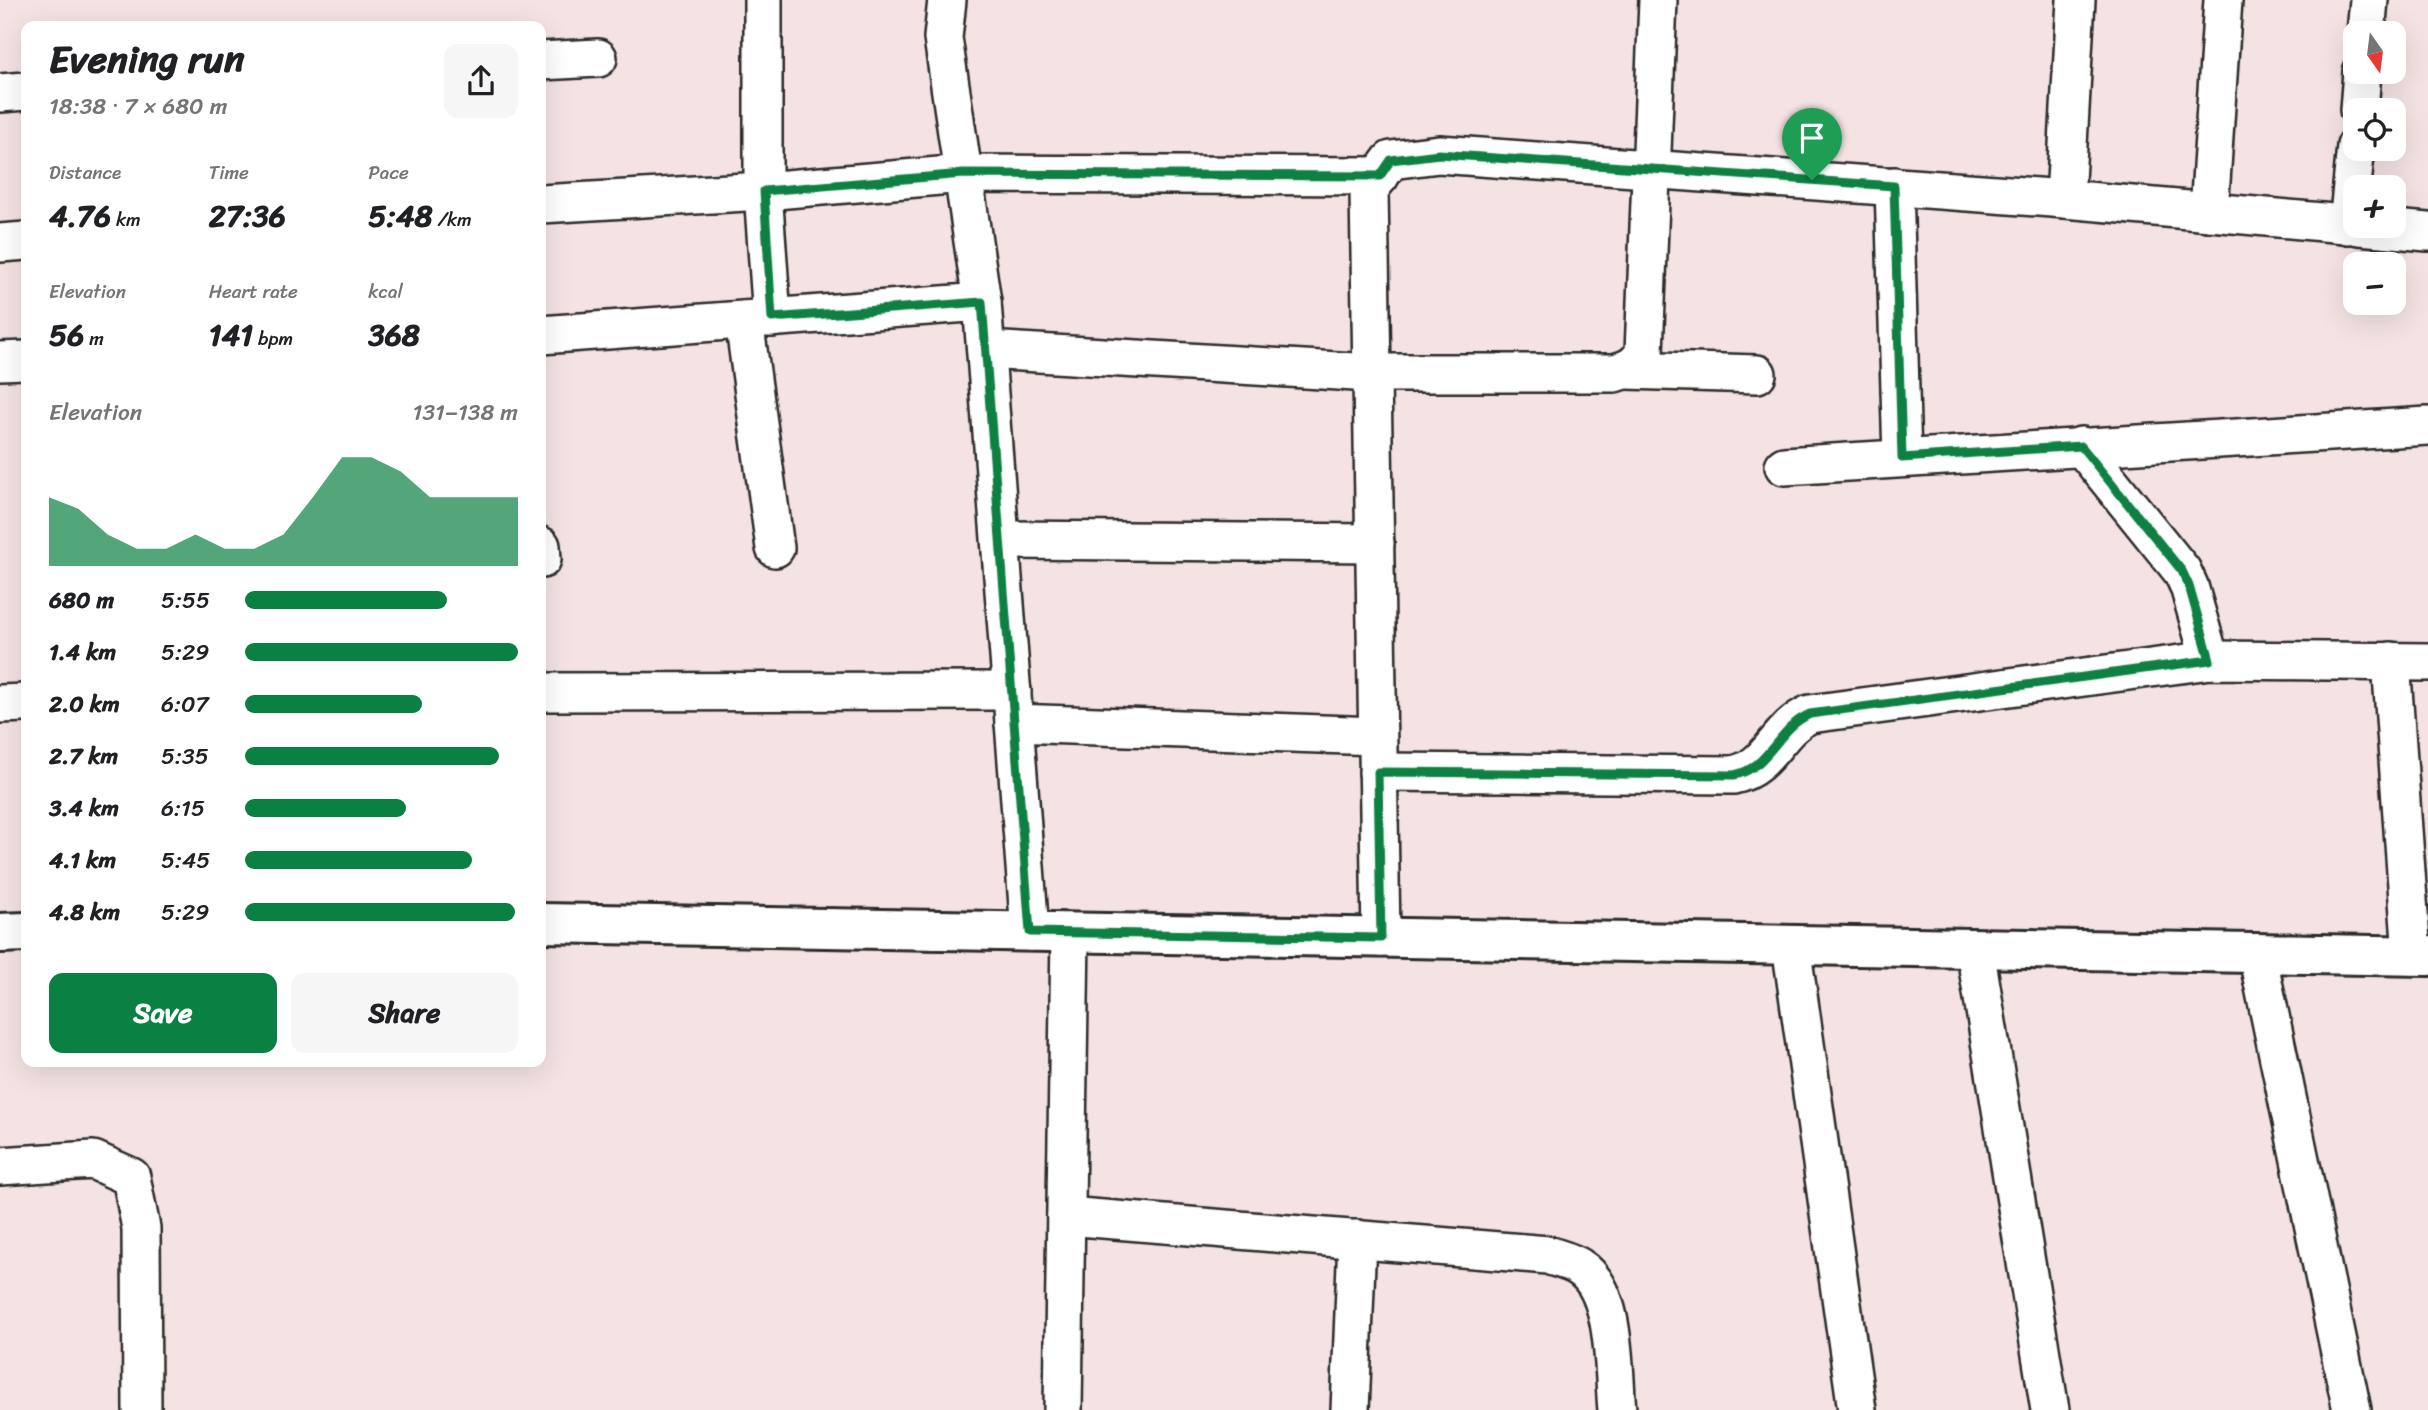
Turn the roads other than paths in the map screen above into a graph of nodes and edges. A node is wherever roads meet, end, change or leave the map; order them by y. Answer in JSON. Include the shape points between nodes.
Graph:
{"nodes":[{"id":1,"x":764,"y":0,"type":"edge"},
{"id":2,"x":947,"y":0,"type":"edge"},
{"id":3,"x":1658,"y":0,"type":"edge"},
{"id":4,"x":2076,"y":0,"type":"edge"},
{"id":5,"x":2223,"y":0,"type":"edge"},
{"id":6,"x":2369,"y":0,"type":"edge"},
{"id":7,"x":2367,"y":21,"type":"edge"},
{"id":8,"x":598,"y":58,"type":"dead end"},
{"id":9,"x":546,"y":61,"type":"edge"},
{"id":10,"x":21,"y":91,"type":"edge"},
{"id":11,"x":0,"y":93,"type":"edge"},
{"id":12,"x":1649,"y":169,"type":"junction"},
{"id":13,"x":963,"y":174,"type":"junction"},
{"id":14,"x":1380,"y":176,"type":"junction"},
{"id":15,"x":1894,"y":186,"type":"junction"},
{"id":16,"x":764,"y":191,"type":"junction"},
{"id":17,"x":2065,"y":199,"type":"junction"},
{"id":18,"x":546,"y":204,"type":"edge"},
{"id":19,"x":2209,"y":212,"type":"junction"},
{"id":20,"x":2343,"y":224,"type":"edge"},
{"id":21,"x":2406,"y":230,"type":"edge"},
{"id":22,"x":2428,"y":232,"type":"edge"},
{"id":23,"x":21,"y":241,"type":"edge"},
{"id":24,"x":0,"y":243,"type":"edge"},
{"id":25,"x":982,"y":302,"type":"junction"},
{"id":26,"x":758,"y":319,"type":"junction"},
{"id":27,"x":546,"y":335,"type":"edge"},
{"id":28,"x":986,"y":349,"type":"junction"},
{"id":29,"x":21,"y":360,"type":"edge"},
{"id":30,"x":0,"y":361,"type":"edge"},
{"id":31,"x":1627,"y":370,"type":"junction"},
{"id":32,"x":1372,"y":373,"type":"junction"},
{"id":33,"x":1757,"y":374,"type":"dead end"},
{"id":34,"x":2428,"y":426,"type":"edge"},
{"id":35,"x":2081,"y":446,"type":"junction"},
{"id":36,"x":1902,"y":458,"type":"junction"},
{"id":37,"x":1784,"y":466,"type":"dead end"},
{"id":38,"x":1001,"y":540,"type":"junction"},
{"id":39,"x":1375,"y":543,"type":"junction"},
{"id":40,"x":775,"y":548,"type":"dead end"},
{"id":41,"x":2210,"y":660,"type":"junction"},
{"id":42,"x":2391,"y":661,"type":"junction"},
{"id":43,"x":2428,"y":662,"type":"edge"},
{"id":44,"x":546,"y":692,"type":"edge"},
{"id":45,"x":21,"y":703,"type":"edge"},
{"id":46,"x":0,"y":704,"type":"edge"},
{"id":47,"x":1013,"y":707,"type":"junction"},
{"id":48,"x":1377,"y":736,"type":"junction"},
{"id":49,"x":1378,"y":772,"type":"junction"},
{"id":50,"x":546,"y":923,"type":"edge"},
{"id":51,"x":21,"y":932,"type":"edge"},
{"id":52,"x":1030,"y":932,"type":"junction"},
{"id":53,"x":0,"y":933,"type":"edge"},
{"id":54,"x":1070,"y":933,"type":"junction"},
{"id":55,"x":1381,"y":938,"type":"junction"},
{"id":56,"x":1791,"y":945,"type":"junction"},
{"id":57,"x":1975,"y":949,"type":"junction"},
{"id":58,"x":2257,"y":953,"type":"junction"},
{"id":59,"x":2420,"y":956,"type":"edge"},
{"id":60,"x":0,"y":1166,"type":"edge"},
{"id":61,"x":1066,"y":1216,"type":"junction"},
{"id":62,"x":1357,"y":1239,"type":"junction"},
{"id":63,"x":142,"y":1410,"type":"edge"},
{"id":64,"x":1063,"y":1410,"type":"edge"},
{"id":65,"x":1350,"y":1410,"type":"edge"},
{"id":66,"x":1617,"y":1410,"type":"edge"},
{"id":67,"x":1857,"y":1410,"type":"edge"},
{"id":68,"x":2050,"y":1410,"type":"edge"},
{"id":69,"x":2352,"y":1410,"type":"edge"}],
"edges":[{"from":1,"to":16,"type":"street"},
{"from":2,"to":13,"type":"street","via":[[943,38]]},
{"from":3,"to":12,"type":"street"},
{"from":4,"to":17,"type":"street"},
{"from":5,"to":19,"type":"street"},
{"from":6,"to":7,"type":"street"},
{"from":8,"to":9,"type":"street"},
{"from":10,"to":11,"type":"street"},
{"from":12,"to":14,"type":"street","via":[[1439,154],[1391,160]]},
{"from":12,"to":15,"type":"street"},
{"from":12,"to":31,"type":"street","via":[[1644,353]]},
{"from":13,"to":14,"type":"street"},
{"from":13,"to":16,"type":"street"},
{"from":13,"to":25,"type":"street"},
{"from":14,"to":32,"type":"street","via":[[1369,190]]},
{"from":15,"to":17,"type":"street"},
{"from":15,"to":36,"type":"street"},
{"from":16,"to":18,"type":"street"},
{"from":16,"to":26,"type":"street"},
{"from":17,"to":19,"type":"street"},
{"from":19,"to":20,"type":"street"},
{"from":21,"to":22,"type":"street"},
{"from":23,"to":24,"type":"street"},
{"from":25,"to":26,"type":"street"},
{"from":25,"to":28,"type":"street"},
{"from":26,"to":27,"type":"street"},
{"from":26,"to":40,"type":"street"},
{"from":28,"to":32,"type":"street"},
{"from":28,"to":38,"type":"street"},
{"from":29,"to":30,"type":"street"},
{"from":31,"to":32,"type":"street"},
{"from":31,"to":33,"type":"street"},
{"from":32,"to":39,"type":"street"},
{"from":34,"to":35,"type":"street"},
{"from":35,"to":36,"type":"street"},
{"from":35,"to":41,"type":"street","via":[[2182,571]]},
{"from":36,"to":37,"type":"street"},
{"from":38,"to":39,"type":"street"},
{"from":38,"to":47,"type":"street"},
{"from":39,"to":48,"type":"street"},
{"from":41,"to":42,"type":"street"},
{"from":41,"to":49,"type":"street","via":[[1810,714],[1784,731],[1761,763],[1734,775]]},
{"from":42,"to":43,"type":"street"},
{"from":42,"to":59,"type":"street"},
{"from":44,"to":47,"type":"street"},
{"from":45,"to":46,"type":"street"},
{"from":47,"to":48,"type":"street"},
{"from":47,"to":52,"type":"street"},
{"from":48,"to":49,"type":"street"},
{"from":49,"to":55,"type":"street"},
{"from":50,"to":52,"type":"street"},
{"from":51,"to":53,"type":"street"},
{"from":52,"to":54,"type":"street"},
{"from":54,"to":55,"type":"street"},
{"from":54,"to":61,"type":"street"},
{"from":55,"to":56,"type":"street"},
{"from":56,"to":57,"type":"street"},
{"from":56,"to":67,"type":"street"},
{"from":57,"to":58,"type":"street"},
{"from":57,"to":68,"type":"street"},
{"from":58,"to":59,"type":"street"},
{"from":58,"to":69,"type":"street"},
{"from":60,"to":63,"type":"street","via":[[93,1160],[131,1177],[141,1228]]},
{"from":61,"to":62,"type":"street"},
{"from":61,"to":64,"type":"street"},
{"from":62,"to":65,"type":"street"},
{"from":62,"to":66,"type":"street","via":[[1548,1255],[1580,1267],[1601,1290]]}]}
